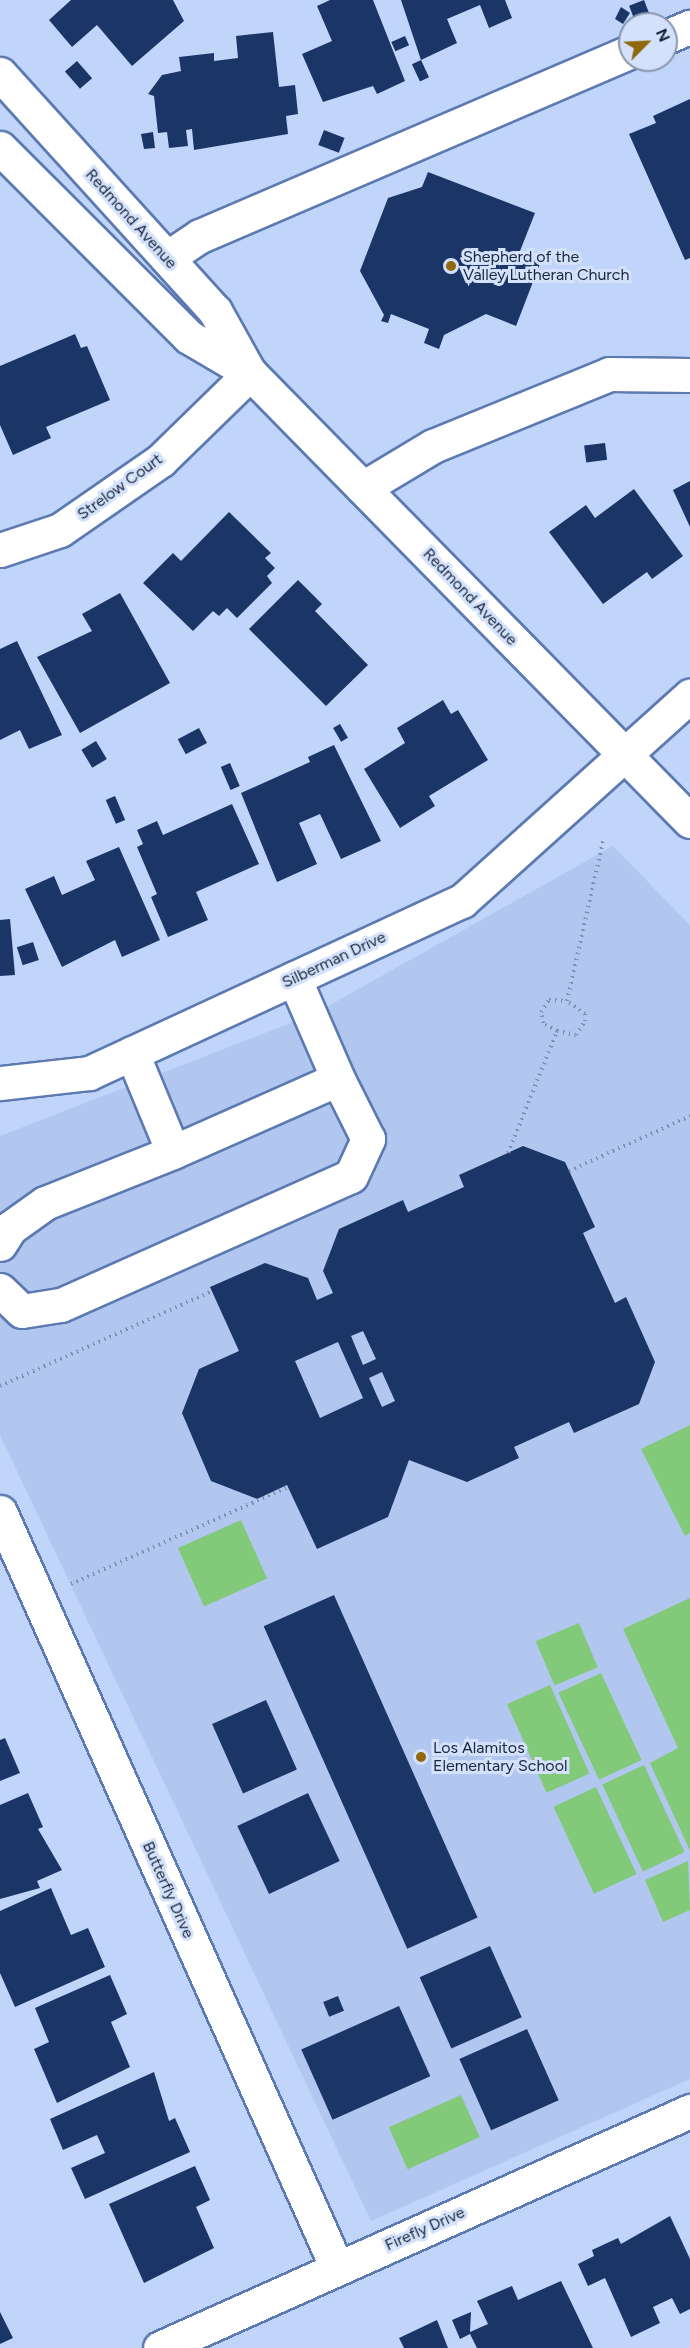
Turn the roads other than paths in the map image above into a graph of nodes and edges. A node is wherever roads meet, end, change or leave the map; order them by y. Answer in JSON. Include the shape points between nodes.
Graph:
{"nodes":[{"id":1,"x":618,"y":57,"type":"edge"},
{"id":2,"x":0,"y":74,"type":"edge"},
{"id":3,"x":0,"y":148,"type":"edge"},
{"id":4,"x":167,"y":258,"type":"junction"},
{"id":5,"x":250,"y":373,"type":"junction"},
{"id":6,"x":690,"y":375,"type":"edge"},
{"id":7,"x":363,"y":488,"type":"junction"},
{"id":8,"x":0,"y":550,"type":"edge"},
{"id":9,"x":690,"y":696,"type":"edge"},
{"id":10,"x":626,"y":756,"type":"junction"},
{"id":11,"x":690,"y":821,"type":"edge"},
{"id":12,"x":294,"y":978,"type":"junction"},
{"id":13,"x":132,"y":1053,"type":"junction"},
{"id":14,"x":338,"y":1079,"type":"junction"},
{"id":15,"x":0,"y":1083,"type":"edge"},
{"id":16,"x":173,"y":1152,"type":"junction"},
{"id":17,"x":0,"y":1244,"type":"edge"},
{"id":18,"x":0,"y":1290,"type":"edge"},
{"id":19,"x":0,"y":1512,"type":"edge"},
{"id":20,"x":690,"y":2111,"type":"edge"},
{"id":21,"x":337,"y":2268,"type":"junction"},
{"id":22,"x":160,"y":2348,"type":"edge"}],
"edges":[{"from":1,"to":4,"type":"street","via":[[200,236]]},
{"from":2,"to":4,"type":"street","name":"Redmond Avenue"},
{"from":3,"to":5,"type":"street","name":"Redmond Avenue","via":[[189,337]]},
{"from":4,"to":5,"type":"street","name":"Redmond Avenue","via":[[215,311]]},
{"from":5,"to":7,"type":"street","name":"Redmond Avenue"},
{"from":5,"to":8,"type":"street","name":"Strelow Court","via":[[161,460],[60,530]]},
{"from":6,"to":7,"type":"street","via":[[609,374],[433,446]]},
{"from":7,"to":10,"type":"street","name":"Redmond Avenue"},
{"from":9,"to":10,"type":"street","name":"Silberman Drive"},
{"from":10,"to":11,"type":"street","name":"Redmond Avenue"},
{"from":10,"to":12,"type":"street","name":"Silberman Drive","via":[[462,901]]},
{"from":12,"to":13,"type":"street","name":"Silberman Drive"},
{"from":12,"to":14,"type":"street"},
{"from":13,"to":15,"type":"street","name":"Silberman Drive","via":[[89,1072]]},
{"from":13,"to":16,"type":"street"},
{"from":14,"to":16,"type":"street"},
{"from":14,"to":18,"type":"street","via":[[368,1139],[351,1176],[61,1305],[22,1311]]},
{"from":16,"to":17,"type":"street","via":[[45,1203],[10,1228]]},
{"from":19,"to":21,"type":"street","name":"Butterfly Drive"},
{"from":20,"to":21,"type":"street","name":"Firefly Drive"},
{"from":21,"to":22,"type":"street","name":"Firefly Drive"}]}
